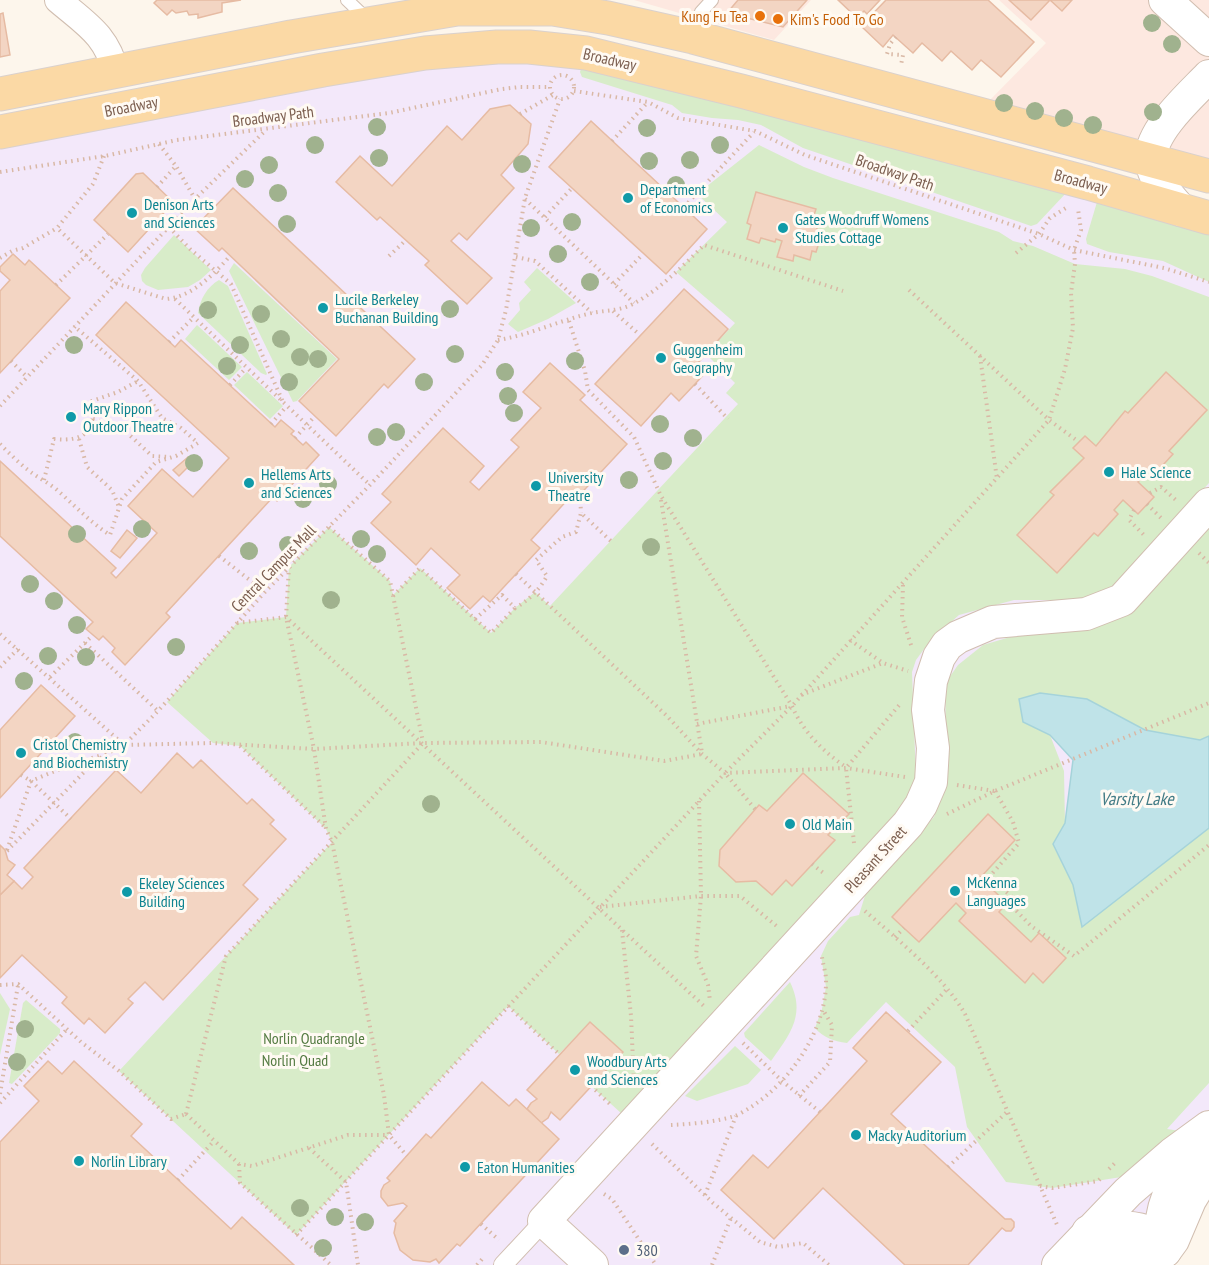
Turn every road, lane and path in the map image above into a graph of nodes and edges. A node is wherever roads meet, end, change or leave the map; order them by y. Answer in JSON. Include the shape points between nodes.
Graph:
{"nodes":[{"id":1,"x":58,"y":0,"type":"edge"},
{"id":2,"x":347,"y":0,"type":"edge"},
{"id":3,"x":712,"y":0,"type":"edge"},
{"id":4,"x":1165,"y":0,"type":"edge"},
{"id":5,"x":483,"y":4,"type":"edge"},
{"id":6,"x":572,"y":6,"type":"edge"},
{"id":7,"x":371,"y":23,"type":"junction"},
{"id":8,"x":693,"y":37,"type":"junction"},
{"id":9,"x":896,"y":37,"type":"dead end"},
{"id":10,"x":1209,"y":40,"type":"edge"},
{"id":11,"x":425,"y":53,"type":"junction"},
{"id":12,"x":903,"y":55,"type":"dead end"},
{"id":13,"x":116,"y":73,"type":"junction"},
{"id":14,"x":1209,"y":76,"type":"edge"},
{"id":15,"x":550,"y":87,"type":"junction"},
{"id":16,"x":574,"y":91,"type":"junction"},
{"id":17,"x":0,"y":94,"type":"edge"},
{"id":18,"x":553,"y":95,"type":"junction"},
{"id":19,"x":560,"y":99,"type":"junction"},
{"id":20,"x":648,"y":102,"type":"junction"},
{"id":21,"x":520,"y":114,"type":"dead end"},
{"id":22,"x":267,"y":130,"type":"junction"},
{"id":23,"x":755,"y":131,"type":"junction"},
{"id":24,"x":0,"y":132,"type":"edge"},
{"id":25,"x":612,"y":141,"type":"dead end"},
{"id":26,"x":159,"y":144,"type":"junction"},
{"id":27,"x":105,"y":156,"type":"junction"},
{"id":28,"x":1151,"y":160,"type":"junction"},
{"id":29,"x":176,"y":166,"type":"junction"},
{"id":30,"x":0,"y":172,"type":"edge"},
{"id":31,"x":1209,"y":176,"type":"edge"},
{"id":32,"x":157,"y":187,"type":"dead end"},
{"id":33,"x":572,"y":188,"type":"dead end"},
{"id":34,"x":525,"y":198,"type":"junction"},
{"id":35,"x":195,"y":199,"type":"junction"},
{"id":36,"x":684,"y":207,"type":"dead end"},
{"id":37,"x":1195,"y":214,"type":"edge"},
{"id":38,"x":545,"y":217,"type":"junction"},
{"id":39,"x":169,"y":227,"type":"junction"},
{"id":40,"x":57,"y":228,"type":"junction"},
{"id":41,"x":108,"y":234,"type":"dead end"},
{"id":42,"x":1039,"y":234,"type":"junction"},
{"id":43,"x":406,"y":240,"type":"dead end"},
{"id":44,"x":1074,"y":250,"type":"junction"},
{"id":45,"x":1016,"y":253,"type":"dead end"},
{"id":46,"x":643,"y":254,"type":"dead end"},
{"id":47,"x":230,"y":256,"type":"dead end"},
{"id":48,"x":389,"y":256,"type":"dead end"},
{"id":49,"x":86,"y":257,"type":"junction"},
{"id":50,"x":516,"y":257,"type":"junction"},
{"id":51,"x":0,"y":258,"type":"edge"},
{"id":52,"x":216,"y":272,"type":"junction"},
{"id":53,"x":1209,"y":282,"type":"edge"},
{"id":54,"x":115,"y":283,"type":"junction"},
{"id":55,"x":614,"y":284,"type":"junction"},
{"id":56,"x":56,"y":285,"type":"dead end"},
{"id":57,"x":909,"y":290,"type":"dead end"},
{"id":58,"x":843,"y":291,"type":"dead end"},
{"id":59,"x":175,"y":299,"type":"junction"},
{"id":60,"x":634,"y":303,"type":"junction"},
{"id":61,"x":613,"y":311,"type":"junction"},
{"id":62,"x":592,"y":313,"type":"junction"},
{"id":63,"x":194,"y":317,"type":"junction"},
{"id":64,"x":568,"y":321,"type":"junction"},
{"id":65,"x":74,"y":326,"type":"junction"},
{"id":66,"x":640,"y":335,"type":"dead end"},
{"id":67,"x":498,"y":340,"type":"junction"},
{"id":68,"x":169,"y":342,"type":"dead end"},
{"id":69,"x":980,"y":355,"type":"junction"},
{"id":70,"x":11,"y":361,"type":"dead end"},
{"id":71,"x":246,"y":368,"type":"junction"},
{"id":72,"x":27,"y":376,"type":"junction"},
{"id":73,"x":138,"y":381,"type":"junction"},
{"id":74,"x":695,"y":384,"type":"dead end"},
{"id":75,"x":230,"y":385,"type":"dead end"},
{"id":76,"x":0,"y":406,"type":"edge"},
{"id":77,"x":285,"y":406,"type":"junction"},
{"id":78,"x":315,"y":416,"type":"dead end"},
{"id":79,"x":93,"y":419,"type":"junction"},
{"id":80,"x":728,"y":419,"type":"dead end"},
{"id":81,"x":1049,"y":420,"type":"junction"},
{"id":82,"x":271,"y":424,"type":"dead end"},
{"id":83,"x":306,"y":426,"type":"junction"},
{"id":84,"x":295,"y":438,"type":"dead end"},
{"id":85,"x":80,"y":439,"type":"junction"},
{"id":86,"x":1079,"y":442,"type":"dead end"},
{"id":87,"x":0,"y":444,"type":"edge"},
{"id":88,"x":172,"y":457,"type":"junction"},
{"id":89,"x":998,"y":480,"type":"junction"},
{"id":90,"x":44,"y":481,"type":"junction"},
{"id":91,"x":370,"y":485,"type":"junction"},
{"id":92,"x":1150,"y":493,"type":"dead end"},
{"id":93,"x":580,"y":495,"type":"dead end"},
{"id":94,"x":661,"y":496,"type":"junction"},
{"id":95,"x":1177,"y":501,"type":"dead end"},
{"id":96,"x":1209,"y":504,"type":"edge"},
{"id":97,"x":119,"y":507,"type":"junction"},
{"id":98,"x":1134,"y":510,"type":"dead end"},
{"id":99,"x":581,"y":513,"type":"junction"},
{"id":100,"x":329,"y":527,"type":"junction"},
{"id":101,"x":1145,"y":536,"type":"dead end"},
{"id":102,"x":613,"y":543,"type":"dead end"},
{"id":103,"x":219,"y":556,"type":"dead end"},
{"id":104,"x":289,"y":567,"type":"junction"},
{"id":105,"x":516,"y":574,"type":"dead end"},
{"id":106,"x":903,"y":584,"type":"junction"},
{"id":107,"x":265,"y":592,"type":"junction"},
{"id":108,"x":535,"y":592,"type":"junction"},
{"id":109,"x":393,"y":596,"type":"junction"},
{"id":110,"x":515,"y":608,"type":"junction"},
{"id":111,"x":286,"y":617,"type":"junction"},
{"id":112,"x":475,"y":619,"type":"junction"},
{"id":113,"x":237,"y":623,"type":"junction"},
{"id":114,"x":0,"y":633,"type":"edge"},
{"id":115,"x":93,"y":635,"type":"dead end"},
{"id":116,"x":850,"y":640,"type":"junction"},
{"id":117,"x":86,"y":643,"type":"junction"},
{"id":118,"x":18,"y":649,"type":"junction"},
{"id":119,"x":913,"y":649,"type":"dead end"},
{"id":120,"x":883,"y":663,"type":"junction"},
{"id":121,"x":0,"y":668,"type":"edge"},
{"id":122,"x":912,"y":672,"type":"dead end"},
{"id":123,"x":50,"y":677,"type":"junction"},
{"id":124,"x":800,"y":695,"type":"junction"},
{"id":125,"x":904,"y":700,"type":"dead end"},
{"id":126,"x":1209,"y":702,"type":"edge"},
{"id":127,"x":792,"y":706,"type":"junction"},
{"id":128,"x":158,"y":711,"type":"junction"},
{"id":129,"x":697,"y":724,"type":"junction"},
{"id":130,"x":423,"y":743,"type":"junction"},
{"id":131,"x":124,"y":745,"type":"junction"},
{"id":132,"x":240,"y":746,"type":"junction"},
{"id":133,"x":314,"y":749,"type":"junction"},
{"id":134,"x":106,"y":754,"type":"junction"},
{"id":135,"x":702,"y":754,"type":"junction"},
{"id":136,"x":846,"y":768,"type":"junction"},
{"id":137,"x":725,"y":773,"type":"junction"},
{"id":138,"x":21,"y":775,"type":"dead end"},
{"id":139,"x":916,"y":779,"type":"dead end"},
{"id":140,"x":31,"y":781,"type":"junction"},
{"id":141,"x":699,"y":801,"type":"junction"},
{"id":142,"x":55,"y":803,"type":"junction"},
{"id":143,"x":755,"y":809,"type":"dead end"},
{"id":144,"x":71,"y":819,"type":"dead end"},
{"id":145,"x":326,"y":829,"type":"junction"},
{"id":146,"x":332,"y":842,"type":"junction"},
{"id":147,"x":1209,"y":845,"type":"edge"},
{"id":148,"x":854,"y":849,"type":"dead end"},
{"id":149,"x":701,"y":896,"type":"junction"},
{"id":150,"x":857,"y":904,"type":"dead end"},
{"id":151,"x":600,"y":907,"type":"junction"},
{"id":152,"x":904,"y":928,"type":"dead end"},
{"id":153,"x":622,"y":929,"type":"junction"},
{"id":154,"x":787,"y":934,"type":"dead end"},
{"id":155,"x":895,"y":937,"type":"junction"},
{"id":156,"x":822,"y":956,"type":"dead end"},
{"id":157,"x":18,"y":984,"type":"junction"},
{"id":158,"x":0,"y":985,"type":"edge"},
{"id":159,"x":947,"y":989,"type":"junction"},
{"id":160,"x":711,"y":1004,"type":"dead end"},
{"id":161,"x":508,"y":1006,"type":"junction"},
{"id":162,"x":822,"y":1009,"type":"junction"},
{"id":163,"x":713,"y":1014,"type":"dead end"},
{"id":164,"x":68,"y":1029,"type":"junction"},
{"id":165,"x":908,"y":1031,"type":"dead end"},
{"id":166,"x":736,"y":1036,"type":"dead end"},
{"id":167,"x":559,"y":1054,"type":"dead end"},
{"id":168,"x":782,"y":1081,"type":"junction"},
{"id":169,"x":591,"y":1086,"type":"dead end"},
{"id":170,"x":634,"y":1086,"type":"dead end"},
{"id":171,"x":0,"y":1094,"type":"edge"},
{"id":172,"x":799,"y":1096,"type":"junction"},
{"id":173,"x":0,"y":1103,"type":"edge"},
{"id":174,"x":820,"y":1112,"type":"dead end"},
{"id":175,"x":1007,"y":1112,"type":"junction"},
{"id":176,"x":186,"y":1114,"type":"junction"},
{"id":177,"x":736,"y":1116,"type":"junction"},
{"id":178,"x":636,"y":1119,"type":"junction"},
{"id":179,"x":1209,"y":1129,"type":"edge"},
{"id":180,"x":389,"y":1135,"type":"junction"},
{"id":181,"x":214,"y":1141,"type":"junction"},
{"id":182,"x":308,"y":1147,"type":"junction"},
{"id":183,"x":407,"y":1156,"type":"dead end"},
{"id":184,"x":1117,"y":1161,"type":"dead end"},
{"id":185,"x":239,"y":1164,"type":"junction"},
{"id":186,"x":948,"y":1167,"type":"dead end"},
{"id":187,"x":1209,"y":1169,"type":"edge"},
{"id":188,"x":178,"y":1180,"type":"dead end"},
{"id":189,"x":346,"y":1182,"type":"junction"},
{"id":190,"x":1039,"y":1186,"type":"junction"},
{"id":191,"x":705,"y":1195,"type":"junction"},
{"id":192,"x":612,"y":1199,"type":"dead end"},
{"id":193,"x":731,"y":1218,"type":"junction"},
{"id":194,"x":544,"y":1221,"type":"junction"},
{"id":195,"x":481,"y":1224,"type":"dead end"},
{"id":196,"x":1073,"y":1230,"type":"junction"},
{"id":197,"x":296,"y":1235,"type":"junction"},
{"id":198,"x":499,"y":1241,"type":"dead end"},
{"id":199,"x":1163,"y":1258,"type":"edge"},
{"id":200,"x":331,"y":1265,"type":"edge"},
{"id":201,"x":358,"y":1265,"type":"edge"},
{"id":202,"x":503,"y":1265,"type":"edge"},
{"id":203,"x":592,"y":1265,"type":"edge"},
{"id":204,"x":656,"y":1265,"type":"edge"},
{"id":205,"x":712,"y":1265,"type":"edge"},
{"id":206,"x":829,"y":1265,"type":"edge"},
{"id":207,"x":1058,"y":1265,"type":"edge"},
{"id":208,"x":1088,"y":1265,"type":"edge"}],
"edges":[{"from":1,"to":13,"type":"street","via":[[100,36]]},
{"from":2,"to":7,"type":"lane"},
{"from":3,"to":8,"type":"lane","via":[[701,12]]},
{"from":4,"to":10,"type":"street"},
{"from":5,"to":6,"type":"main road","via":[[552,9]]},
{"from":5,"to":7,"type":"main road"},
{"from":5,"to":11,"type":"main road","via":[[467,31]]},
{"from":6,"to":8,"type":"main road"},
{"from":7,"to":13,"type":"main road"},
{"from":8,"to":28,"type":"main road"},
{"from":9,"to":12,"type":"path","via":[[887,54]]},
{"from":11,"to":24,"type":"main road","name":"Broadway"},
{"from":11,"to":37,"type":"main road","name":"Broadway","via":[[497,47],[586,53]]},
{"from":13,"to":17,"type":"main road"},
{"from":14,"to":28,"type":"street","via":[[1171,117],[1153,148]]},
{"from":15,"to":16,"type":"path","name":"Broadway Path","via":[[555,77],[562,74],[573,80]]},
{"from":15,"to":18,"type":"path"},
{"from":15,"to":22,"type":"path","name":"Broadway Path","via":[[502,89],[389,113]]},
{"from":16,"to":19,"type":"path"},
{"from":16,"to":20,"type":"path","name":"Broadway Path"},
{"from":18,"to":19,"type":"path"},
{"from":18,"to":21,"type":"path"},
{"from":19,"to":34,"type":"path","name":"Central Campus Mall"},
{"from":20,"to":23,"type":"path","name":"Broadway Path","via":[[678,118]]},
{"from":20,"to":25,"type":"path"},
{"from":22,"to":26,"type":"path","name":"Broadway Path"},
{"from":22,"to":35,"type":"path"},
{"from":23,"to":36,"type":"path"},
{"from":23,"to":42,"type":"path","name":"Broadway Path","via":[[805,155]]},
{"from":26,"to":27,"type":"path","name":"Broadway Path"},
{"from":26,"to":29,"type":"path"},
{"from":27,"to":30,"type":"path","name":"Broadway Path"},
{"from":27,"to":40,"type":"path","via":[[93,184]]},
{"from":28,"to":31,"type":"main road"},
{"from":28,"to":37,"type":"street","via":[[1165,193]]},
{"from":29,"to":32,"type":"path"},
{"from":29,"to":35,"type":"path"},
{"from":33,"to":38,"type":"path"},
{"from":34,"to":38,"type":"path"},
{"from":34,"to":50,"type":"path","name":"Central Campus Mall"},
{"from":35,"to":39,"type":"path"},
{"from":38,"to":55,"type":"path"},
{"from":39,"to":52,"type":"path"},
{"from":39,"to":54,"type":"path"},
{"from":40,"to":49,"type":"path"},
{"from":40,"to":51,"type":"path"},
{"from":41,"to":49,"type":"path"},
{"from":42,"to":44,"type":"path","name":"Broadway Path"},
{"from":42,"to":44,"type":"path","via":[[1050,218],[1076,202],[1081,230]]},
{"from":42,"to":45,"type":"path"},
{"from":43,"to":48,"type":"path"},
{"from":44,"to":53,"type":"path","name":"Broadway Path","via":[[1164,268]]},
{"from":44,"to":81,"type":"path","via":[[1073,328]]},
{"from":46,"to":55,"type":"path"},
{"from":47,"to":52,"type":"path"},
{"from":49,"to":54,"type":"path"},
{"from":49,"to":56,"type":"path"},
{"from":50,"to":62,"type":"path","via":[[535,261]]},
{"from":50,"to":67,"type":"path","name":"Central Campus Mall"},
{"from":52,"to":59,"type":"path"},
{"from":52,"to":77,"type":"path","via":[[231,284]]},
{"from":54,"to":59,"type":"path"},
{"from":54,"to":65,"type":"path"},
{"from":55,"to":60,"type":"path"},
{"from":57,"to":69,"type":"path"},
{"from":58,"to":60,"type":"path","via":[[704,245]]},
{"from":59,"to":63,"type":"path"},
{"from":60,"to":61,"type":"path"},
{"from":61,"to":62,"type":"path"},
{"from":61,"to":66,"type":"path"},
{"from":62,"to":64,"type":"path"},
{"from":63,"to":68,"type":"path"},
{"from":63,"to":71,"type":"path"},
{"from":64,"to":67,"type":"path"},
{"from":64,"to":94,"type":"path","via":[[588,390],[634,436]]},
{"from":65,"to":72,"type":"path"},
{"from":65,"to":73,"type":"path"},
{"from":67,"to":91,"type":"path","name":"Central Campus Mall","via":[[482,364]]},
{"from":69,"to":81,"type":"path"},
{"from":69,"to":89,"type":"path"},
{"from":70,"to":72,"type":"path"},
{"from":71,"to":75,"type":"path"},
{"from":71,"to":77,"type":"path"},
{"from":72,"to":76,"type":"path"},
{"from":73,"to":79,"type":"path","via":[[92,401]]},
{"from":73,"to":88,"type":"path","via":[[162,418],[198,443]]},
{"from":74,"to":80,"type":"path"},
{"from":77,"to":82,"type":"path"},
{"from":77,"to":83,"type":"path"},
{"from":78,"to":83,"type":"path"},
{"from":79,"to":85,"type":"path"},
{"from":79,"to":88,"type":"path","via":[[122,428],[152,456]]},
{"from":81,"to":86,"type":"path"},
{"from":81,"to":89,"type":"path"},
{"from":83,"to":84,"type":"path"},
{"from":83,"to":91,"type":"path"},
{"from":85,"to":90,"type":"path","via":[[54,439]]},
{"from":85,"to":97,"type":"path","via":[[87,467],[112,490]]},
{"from":87,"to":90,"type":"path"},
{"from":88,"to":97,"type":"path","via":[[156,462]]},
{"from":89,"to":106,"type":"path"},
{"from":90,"to":97,"type":"path","via":[[110,535]]},
{"from":91,"to":100,"type":"path","name":"Central Campus Mall"},
{"from":92,"to":95,"type":"path","via":[[1161,487]]},
{"from":93,"to":99,"type":"path"},
{"from":94,"to":127,"type":"path"},
{"from":94,"to":129,"type":"path"},
{"from":96,"to":178,"type":"street","name":"Pleasant Street","via":[[1122,600],[1086,614],[993,622],[947,645],[930,681],[931,782],[921,805],[908,824]]},
{"from":98,"to":101,"type":"path","via":[[1129,520]]},
{"from":99,"to":102,"type":"path"},
{"from":99,"to":108,"type":"path","via":[[576,532],[562,537],[536,560],[547,576]]},
{"from":100,"to":104,"type":"path","name":"Central Campus Mall"},
{"from":100,"to":109,"type":"path","via":[[390,581]]},
{"from":103,"to":107,"type":"path"},
{"from":104,"to":107,"type":"path","name":"Central Campus Mall"},
{"from":104,"to":111,"type":"path"},
{"from":105,"to":108,"type":"path"},
{"from":106,"to":116,"type":"path"},
{"from":106,"to":119,"type":"path","via":[[902,617]]},
{"from":107,"to":113,"type":"path","name":"Central Campus Mall"},
{"from":108,"to":110,"type":"path"},
{"from":108,"to":135,"type":"path"},
{"from":109,"to":112,"type":"path","via":[[420,568]]},
{"from":109,"to":130,"type":"path"},
{"from":110,"to":112,"type":"path","via":[[502,595]]},
{"from":110,"to":112,"type":"path","via":[[491,633]]},
{"from":111,"to":113,"type":"path"},
{"from":111,"to":130,"type":"path"},
{"from":111,"to":133,"type":"path"},
{"from":113,"to":128,"type":"path","name":"Central Campus Mall"},
{"from":114,"to":118,"type":"path"},
{"from":115,"to":117,"type":"path"},
{"from":116,"to":120,"type":"path"},
{"from":116,"to":124,"type":"path"},
{"from":117,"to":123,"type":"path"},
{"from":117,"to":128,"type":"path"},
{"from":118,"to":121,"type":"path"},
{"from":118,"to":123,"type":"path"},
{"from":120,"to":122,"type":"path"},
{"from":120,"to":124,"type":"path"},
{"from":123,"to":131,"type":"path"},
{"from":124,"to":127,"type":"path"},
{"from":125,"to":136,"type":"path"},
{"from":126,"to":147,"type":"path","via":[[995,791],[1013,822],[1019,843],[989,877],[1011,896],[1009,903],[1031,926],[1074,956]]},
{"from":127,"to":129,"type":"path"},
{"from":127,"to":136,"type":"path","via":[[799,722]]},
{"from":127,"to":137,"type":"path"},
{"from":128,"to":131,"type":"path","name":"Central Campus Mall"},
{"from":129,"to":135,"type":"path"},
{"from":130,"to":133,"type":"path"},
{"from":130,"to":135,"type":"path","via":[[541,742],[664,761]]},
{"from":130,"to":146,"type":"path"},
{"from":130,"to":151,"type":"path"},
{"from":131,"to":132,"type":"path"},
{"from":131,"to":134,"type":"path","name":"Central Campus Mall"},
{"from":132,"to":133,"type":"path"},
{"from":132,"to":145,"type":"path"},
{"from":133,"to":145,"type":"path"},
{"from":134,"to":140,"type":"path"},
{"from":134,"to":142,"type":"path","name":"Central Campus Mall"},
{"from":135,"to":137,"type":"path"},
{"from":136,"to":137,"type":"path"},
{"from":136,"to":139,"type":"path"},
{"from":136,"to":148,"type":"path"},
{"from":137,"to":141,"type":"path"},
{"from":137,"to":143,"type":"path"},
{"from":138,"to":140,"type":"path"},
{"from":140,"to":142,"type":"path"},
{"from":140,"to":142,"type":"path","name":"Central Campus Mall","via":[[7,850]]},
{"from":141,"to":149,"type":"path"},
{"from":141,"to":151,"type":"path"},
{"from":142,"to":144,"type":"path"},
{"from":145,"to":146,"type":"path"},
{"from":146,"to":176,"type":"path","via":[[226,956]]},
{"from":146,"to":180,"type":"path"},
{"from":149,"to":151,"type":"path"},
{"from":149,"to":154,"type":"path","via":[[740,896]]},
{"from":149,"to":160,"type":"path","via":[[696,956]]},
{"from":150,"to":155,"type":"path"},
{"from":151,"to":153,"type":"path"},
{"from":151,"to":161,"type":"path"},
{"from":152,"to":155,"type":"path"},
{"from":153,"to":163,"type":"path"},
{"from":153,"to":170,"type":"path"},
{"from":155,"to":159,"type":"path"},
{"from":156,"to":162,"type":"path","via":[[826,979]]},
{"from":157,"to":158,"type":"path"},
{"from":157,"to":164,"type":"path"},
{"from":157,"to":171,"type":"path"},
{"from":159,"to":165,"type":"path"},
{"from":159,"to":175,"type":"path","via":[[965,1014]]},
{"from":161,"to":167,"type":"path"},
{"from":161,"to":180,"type":"path"},
{"from":162,"to":168,"type":"path","via":[[812,1036]]},
{"from":162,"to":172,"type":"path","via":[[832,1025],[830,1062]]},
{"from":164,"to":173,"type":"path"},
{"from":164,"to":176,"type":"path","via":[[171,1119]]},
{"from":166,"to":168,"type":"path"},
{"from":168,"to":172,"type":"path"},
{"from":168,"to":177,"type":"path"},
{"from":169,"to":178,"type":"path"},
{"from":172,"to":174,"type":"path"},
{"from":175,"to":186,"type":"path"},
{"from":175,"to":190,"type":"path"},
{"from":176,"to":181,"type":"path"},
{"from":177,"to":178,"type":"path","via":[[693,1124]]},
{"from":177,"to":191,"type":"path"},
{"from":178,"to":191,"type":"path"},
{"from":178,"to":194,"type":"street","name":"Pleasant Street"},
{"from":179,"to":196,"type":"street"},
{"from":179,"to":199,"type":"street","via":[[1178,1175],[1167,1200],[1161,1227]]},
{"from":180,"to":182,"type":"path","via":[[348,1135]]},
{"from":180,"to":183,"type":"path"},
{"from":180,"to":189,"type":"path"},
{"from":181,"to":185,"type":"path"},
{"from":181,"to":188,"type":"path"},
{"from":182,"to":185,"type":"path","via":[[252,1166]]},
{"from":182,"to":189,"type":"path"},
{"from":184,"to":190,"type":"path","via":[[1098,1181],[1052,1188]]},
{"from":185,"to":197,"type":"path","via":[[240,1183]]},
{"from":187,"to":199,"type":"street"},
{"from":189,"to":197,"type":"path"},
{"from":189,"to":201,"type":"path"},
{"from":190,"to":196,"type":"path"},
{"from":191,"to":193,"type":"path"},
{"from":192,"to":204,"type":"path"},
{"from":193,"to":205,"type":"path"},
{"from":193,"to":206,"type":"path","via":[[760,1242],[778,1247],[803,1243]]},
{"from":194,"to":202,"type":"street","name":"Pleasant Street"},
{"from":194,"to":203,"type":"street"},
{"from":195,"to":198,"type":"path"},
{"from":196,"to":199,"type":"street","via":[[1103,1227],[1146,1231],[1153,1236]]},
{"from":196,"to":207,"type":"street"},
{"from":197,"to":200,"type":"path"},
{"from":199,"to":208,"type":"street","via":[[1117,1255]]}]}
